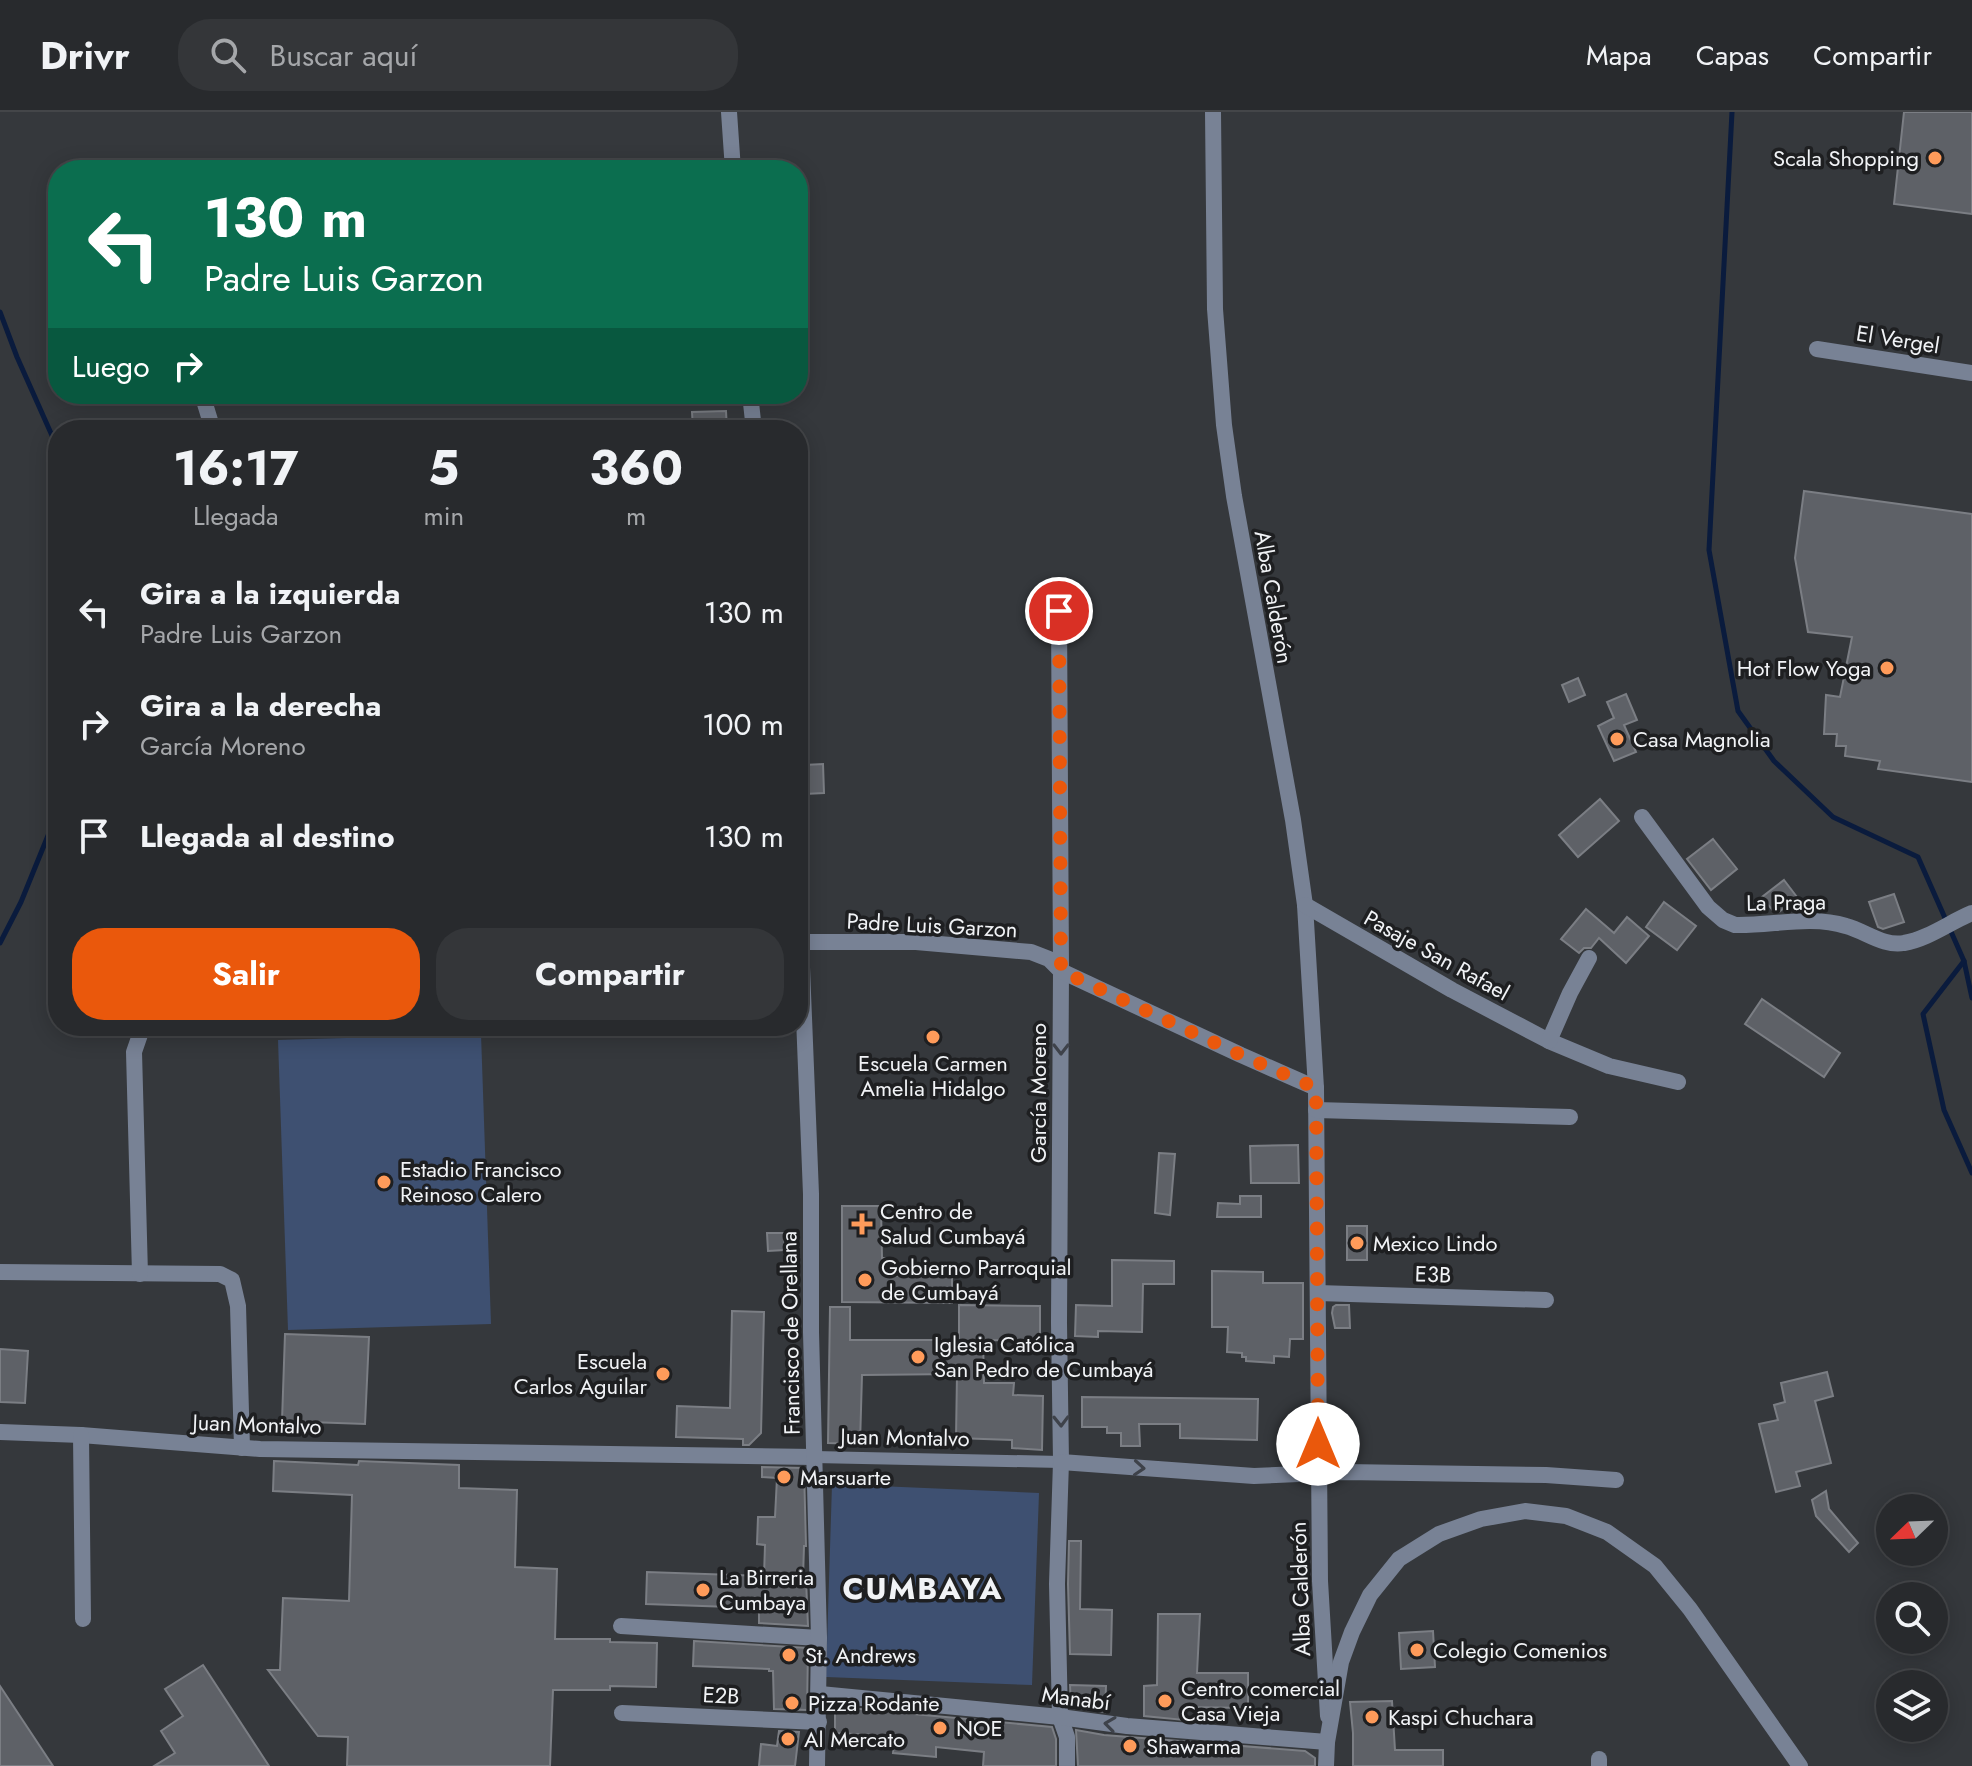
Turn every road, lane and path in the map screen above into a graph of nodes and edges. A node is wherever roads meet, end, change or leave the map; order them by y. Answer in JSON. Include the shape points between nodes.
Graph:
{"nodes":[{"id":1,"x":729,"y":112,"type":"edge"},
{"id":2,"x":1213,"y":112,"type":"edge"},
{"id":3,"x":732,"y":160,"type":"edge"},
{"id":4,"x":1817,"y":349,"type":"dead end"},
{"id":5,"x":1972,"y":373,"type":"edge"},
{"id":6,"x":1059,"y":611,"type":"dead end"},
{"id":7,"x":1642,"y":817,"type":"dead end"},
{"id":8,"x":1305,"y":905,"type":"junction"},
{"id":9,"x":1972,"y":913,"type":"edge"},
{"id":10,"x":808,"y":942,"type":"edge"},
{"id":11,"x":1589,"y":958,"type":"dead end"},
{"id":12,"x":1061,"y":971,"type":"junction"},
{"id":13,"x":140,"y":1036,"type":"edge"},
{"id":14,"x":802,"y":1036,"type":"edge"},
{"id":15,"x":1549,"y":1041,"type":"junction"},
{"id":16,"x":1678,"y":1082,"type":"dead end"},
{"id":17,"x":1316,"y":1088,"type":"junction"},
{"id":18,"x":1316,"y":1110,"type":"junction"},
{"id":19,"x":1570,"y":1117,"type":"dead end"},
{"id":20,"x":0,"y":1272,"type":"edge"},
{"id":21,"x":140,"y":1274,"type":"junction"},
{"id":22,"x":1318,"y":1293,"type":"junction"},
{"id":23,"x":1546,"y":1300,"type":"dead end"},
{"id":24,"x":0,"y":1432,"type":"edge"},
{"id":25,"x":81,"y":1435,"type":"junction"},
{"id":26,"x":242,"y":1448,"type":"junction"},
{"id":27,"x":814,"y":1457,"type":"junction"},
{"id":28,"x":1061,"y":1462,"type":"junction"},
{"id":29,"x":1318,"y":1473,"type":"junction"},
{"id":30,"x":1616,"y":1480,"type":"dead end"},
{"id":31,"x":83,"y":1619,"type":"dead end"},
{"id":32,"x":621,"y":1626,"type":"dead end"},
{"id":33,"x":819,"y":1638,"type":"junction"},
{"id":34,"x":820,"y":1694,"type":"junction"},
{"id":35,"x":622,"y":1713,"type":"dead end"},
{"id":36,"x":1060,"y":1717,"type":"junction"},
{"id":37,"x":819,"y":1722,"type":"junction"},
{"id":38,"x":1328,"y":1736,"type":"junction"},
{"id":39,"x":817,"y":1766,"type":"edge"},
{"id":40,"x":1067,"y":1766,"type":"edge"},
{"id":41,"x":1326,"y":1766,"type":"edge"},
{"id":42,"x":1800,"y":1766,"type":"edge"}],
"edges":[{"from":1,"to":3,"type":"street"},
{"from":2,"to":8,"type":"street","name":"Alba Calderón","via":[[1215,309],[1224,425]]},
{"from":4,"to":5,"type":"street","name":"El Vergel"},
{"from":6,"to":12,"type":"street","name":"García Moreno"},
{"from":7,"to":9,"type":"street","name":"La Praga","via":[[1708,907],[1735,925],[1829,921],[1900,944]]},
{"from":8,"to":15,"type":"street","name":"Pasaje San Rafael"},
{"from":8,"to":17,"type":"street","name":"Alba Calderón"},
{"from":10,"to":12,"type":"street","name":"Padre Luis Garzon","via":[[916,942],[1031,952]]},
{"from":11,"to":15,"type":"street"},
{"from":12,"to":17,"type":"street","name":"Padre Luis Garzon"},
{"from":12,"to":28,"type":"street","name":"García Moreno","one_way":true},
{"from":13,"to":21,"type":"street","via":[[134,1052]]},
{"from":14,"to":27,"type":"street","name":"Francisco de Orellana","via":[[811,1194]]},
{"from":15,"to":16,"type":"street","name":"Pasaje San Rafael","via":[[1609,1066]]},
{"from":17,"to":18,"type":"street","name":"Alba Calderón"},
{"from":18,"to":19,"type":"street"},
{"from":18,"to":22,"type":"street","name":"Alba Calderón"},
{"from":20,"to":21,"type":"street"},
{"from":21,"to":26,"type":"street","via":[[220,1274],[232,1280],[238,1306]]},
{"from":22,"to":23,"type":"street","name":"E3B"},
{"from":22,"to":29,"type":"street","name":"Alba Calderón"},
{"from":24,"to":25,"type":"street","name":"Juan Montalvo"},
{"from":25,"to":26,"type":"street","name":"Juan Montalvo"},
{"from":25,"to":31,"type":"street"},
{"from":26,"to":27,"type":"street","name":"Juan Montalvo"},
{"from":27,"to":28,"type":"street","name":"Juan Montalvo"},
{"from":27,"to":33,"type":"street","name":"Francisco de Orellana"},
{"from":28,"to":29,"type":"street","name":"Juan Montalvo","one_way":true,"via":[[1254,1476]]},
{"from":28,"to":36,"type":"street","name":"García Moreno"},
{"from":29,"to":30,"type":"street","name":"Juan Montalvo"},
{"from":29,"to":38,"type":"street","name":"Alba Calderón"},
{"from":32,"to":33,"type":"street"},
{"from":33,"to":34,"type":"street","name":"Francisco de Orellana"},
{"from":34,"to":36,"type":"street","name":"Manabí"},
{"from":34,"to":37,"type":"street","name":"Francisco de Orellana"},
{"from":35,"to":37,"type":"street","name":"E2B"},
{"from":38,"to":36,"type":"street","name":"Manabí","one_way":true,"via":[[1127,1726]]},
{"from":36,"to":40,"type":"street","name":"García Moreno","via":[[1067,1737]]},
{"from":37,"to":39,"type":"street","name":"Francisco de Orellana"},
{"from":38,"to":41,"type":"street"},
{"from":38,"to":42,"type":"street","via":[[1352,1632],[1370,1595],[1399,1559],[1439,1534],[1525,1511],[1566,1516],[1607,1532],[1655,1566]]}]}
